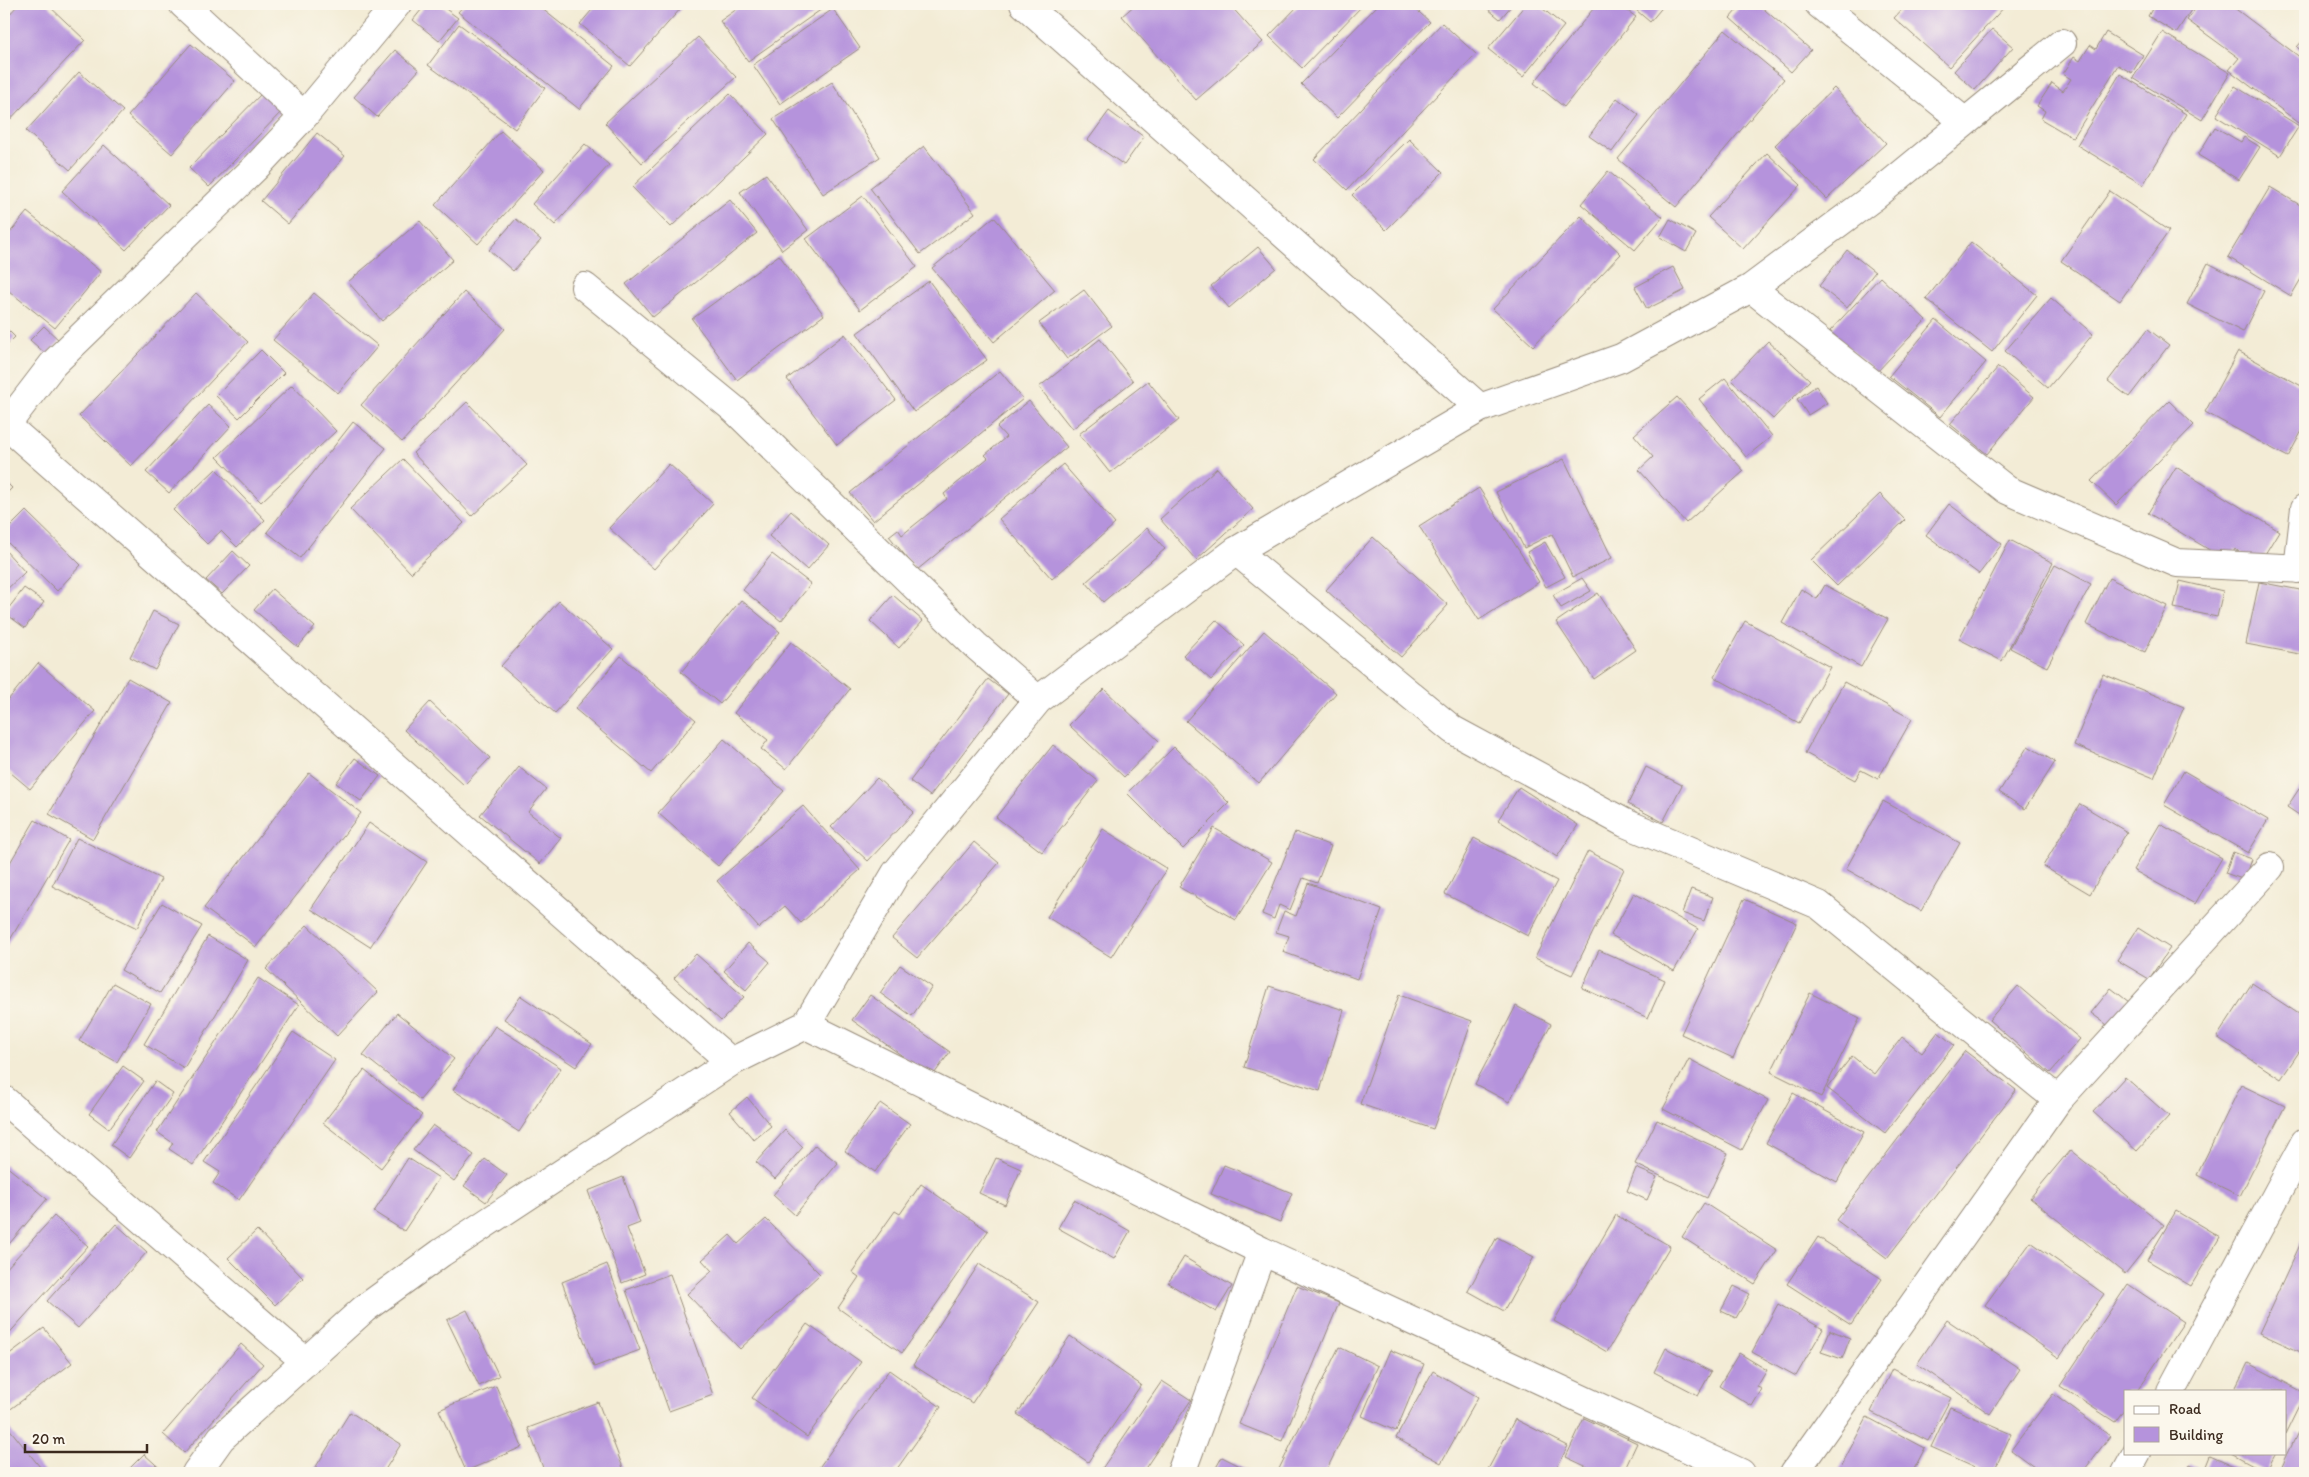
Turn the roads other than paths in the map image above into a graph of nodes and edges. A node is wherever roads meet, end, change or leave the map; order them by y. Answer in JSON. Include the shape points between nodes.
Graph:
{"nodes":[{"id":1,"x":183,"y":4,"type":"edge"},
{"id":2,"x":397,"y":4,"type":"edge"},
{"id":3,"x":1024,"y":4,"type":"edge"},
{"id":4,"x":1820,"y":4,"type":"edge"},
{"id":5,"x":2062,"y":43,"type":"dead end"},
{"id":6,"x":304,"y":116,"type":"junction"},
{"id":7,"x":1965,"y":122,"type":"junction"},
{"id":8,"x":585,"y":287,"type":"dead end"},
{"id":9,"x":1751,"y":288,"type":"junction"},
{"id":10,"x":1480,"y":408,"type":"junction"},
{"id":11,"x":5,"y":426,"type":"edge"},
{"id":12,"x":2305,"y":508,"type":"edge"},
{"id":13,"x":1236,"y":551,"type":"junction"},
{"id":14,"x":2302,"y":570,"type":"edge"},
{"id":15,"x":1038,"y":700,"type":"junction"},
{"id":16,"x":2270,"y":867,"type":"dead end"},
{"id":17,"x":806,"y":1025,"type":"junction"},
{"id":18,"x":731,"y":1062,"type":"junction"},
{"id":19,"x":4,"y":1100,"type":"edge"},
{"id":20,"x":2058,"y":1100,"type":"junction"},
{"id":21,"x":2305,"y":1142,"type":"edge"},
{"id":22,"x":1262,"y":1251,"type":"junction"},
{"id":23,"x":306,"y":1362,"type":"junction"},
{"id":24,"x":2172,"y":1390,"type":"edge"},
{"id":25,"x":2136,"y":1454,"type":"edge"},
{"id":26,"x":196,"y":1473,"type":"edge"},
{"id":27,"x":1182,"y":1473,"type":"edge"},
{"id":28,"x":1741,"y":1473,"type":"edge"},
{"id":29,"x":1794,"y":1473,"type":"edge"},
{"id":30,"x":2126,"y":1473,"type":"edge"}],
"edges":[{"from":1,"to":6,"type":"street"},
{"from":2,"to":6,"type":"street"},
{"from":3,"to":10,"type":"street"},
{"from":4,"to":7,"type":"street"},
{"from":5,"to":7,"type":"street"},
{"from":6,"to":11,"type":"street","via":[[256,167],[53,364]]},
{"from":7,"to":9,"type":"street","via":[[1875,196]]},
{"from":8,"to":15,"type":"street","via":[[735,410],[975,645]]},
{"from":9,"to":10,"type":"street","via":[[1621,358]]},
{"from":9,"to":14,"type":"street","via":[[2007,490],[2177,563]]},
{"from":10,"to":13,"type":"street"},
{"from":11,"to":18,"type":"street"},
{"from":12,"to":14,"type":"street"},
{"from":13,"to":15,"type":"street"},
{"from":13,"to":20,"type":"street","via":[[1453,730],[1625,823],[1818,905]]},
{"from":15,"to":17,"type":"street","via":[[896,873]]},
{"from":16,"to":20,"type":"street"},
{"from":17,"to":18,"type":"street"},
{"from":17,"to":22,"type":"street"},
{"from":18,"to":23,"type":"street","via":[[441,1253],[364,1309]]},
{"from":19,"to":23,"type":"street"},
{"from":20,"to":29,"type":"street"},
{"from":21,"to":24,"type":"street"},
{"from":22,"to":27,"type":"street"},
{"from":22,"to":28,"type":"street"},
{"from":23,"to":26,"type":"street","via":[[221,1438]]},
{"from":25,"to":30,"type":"street"}]}
